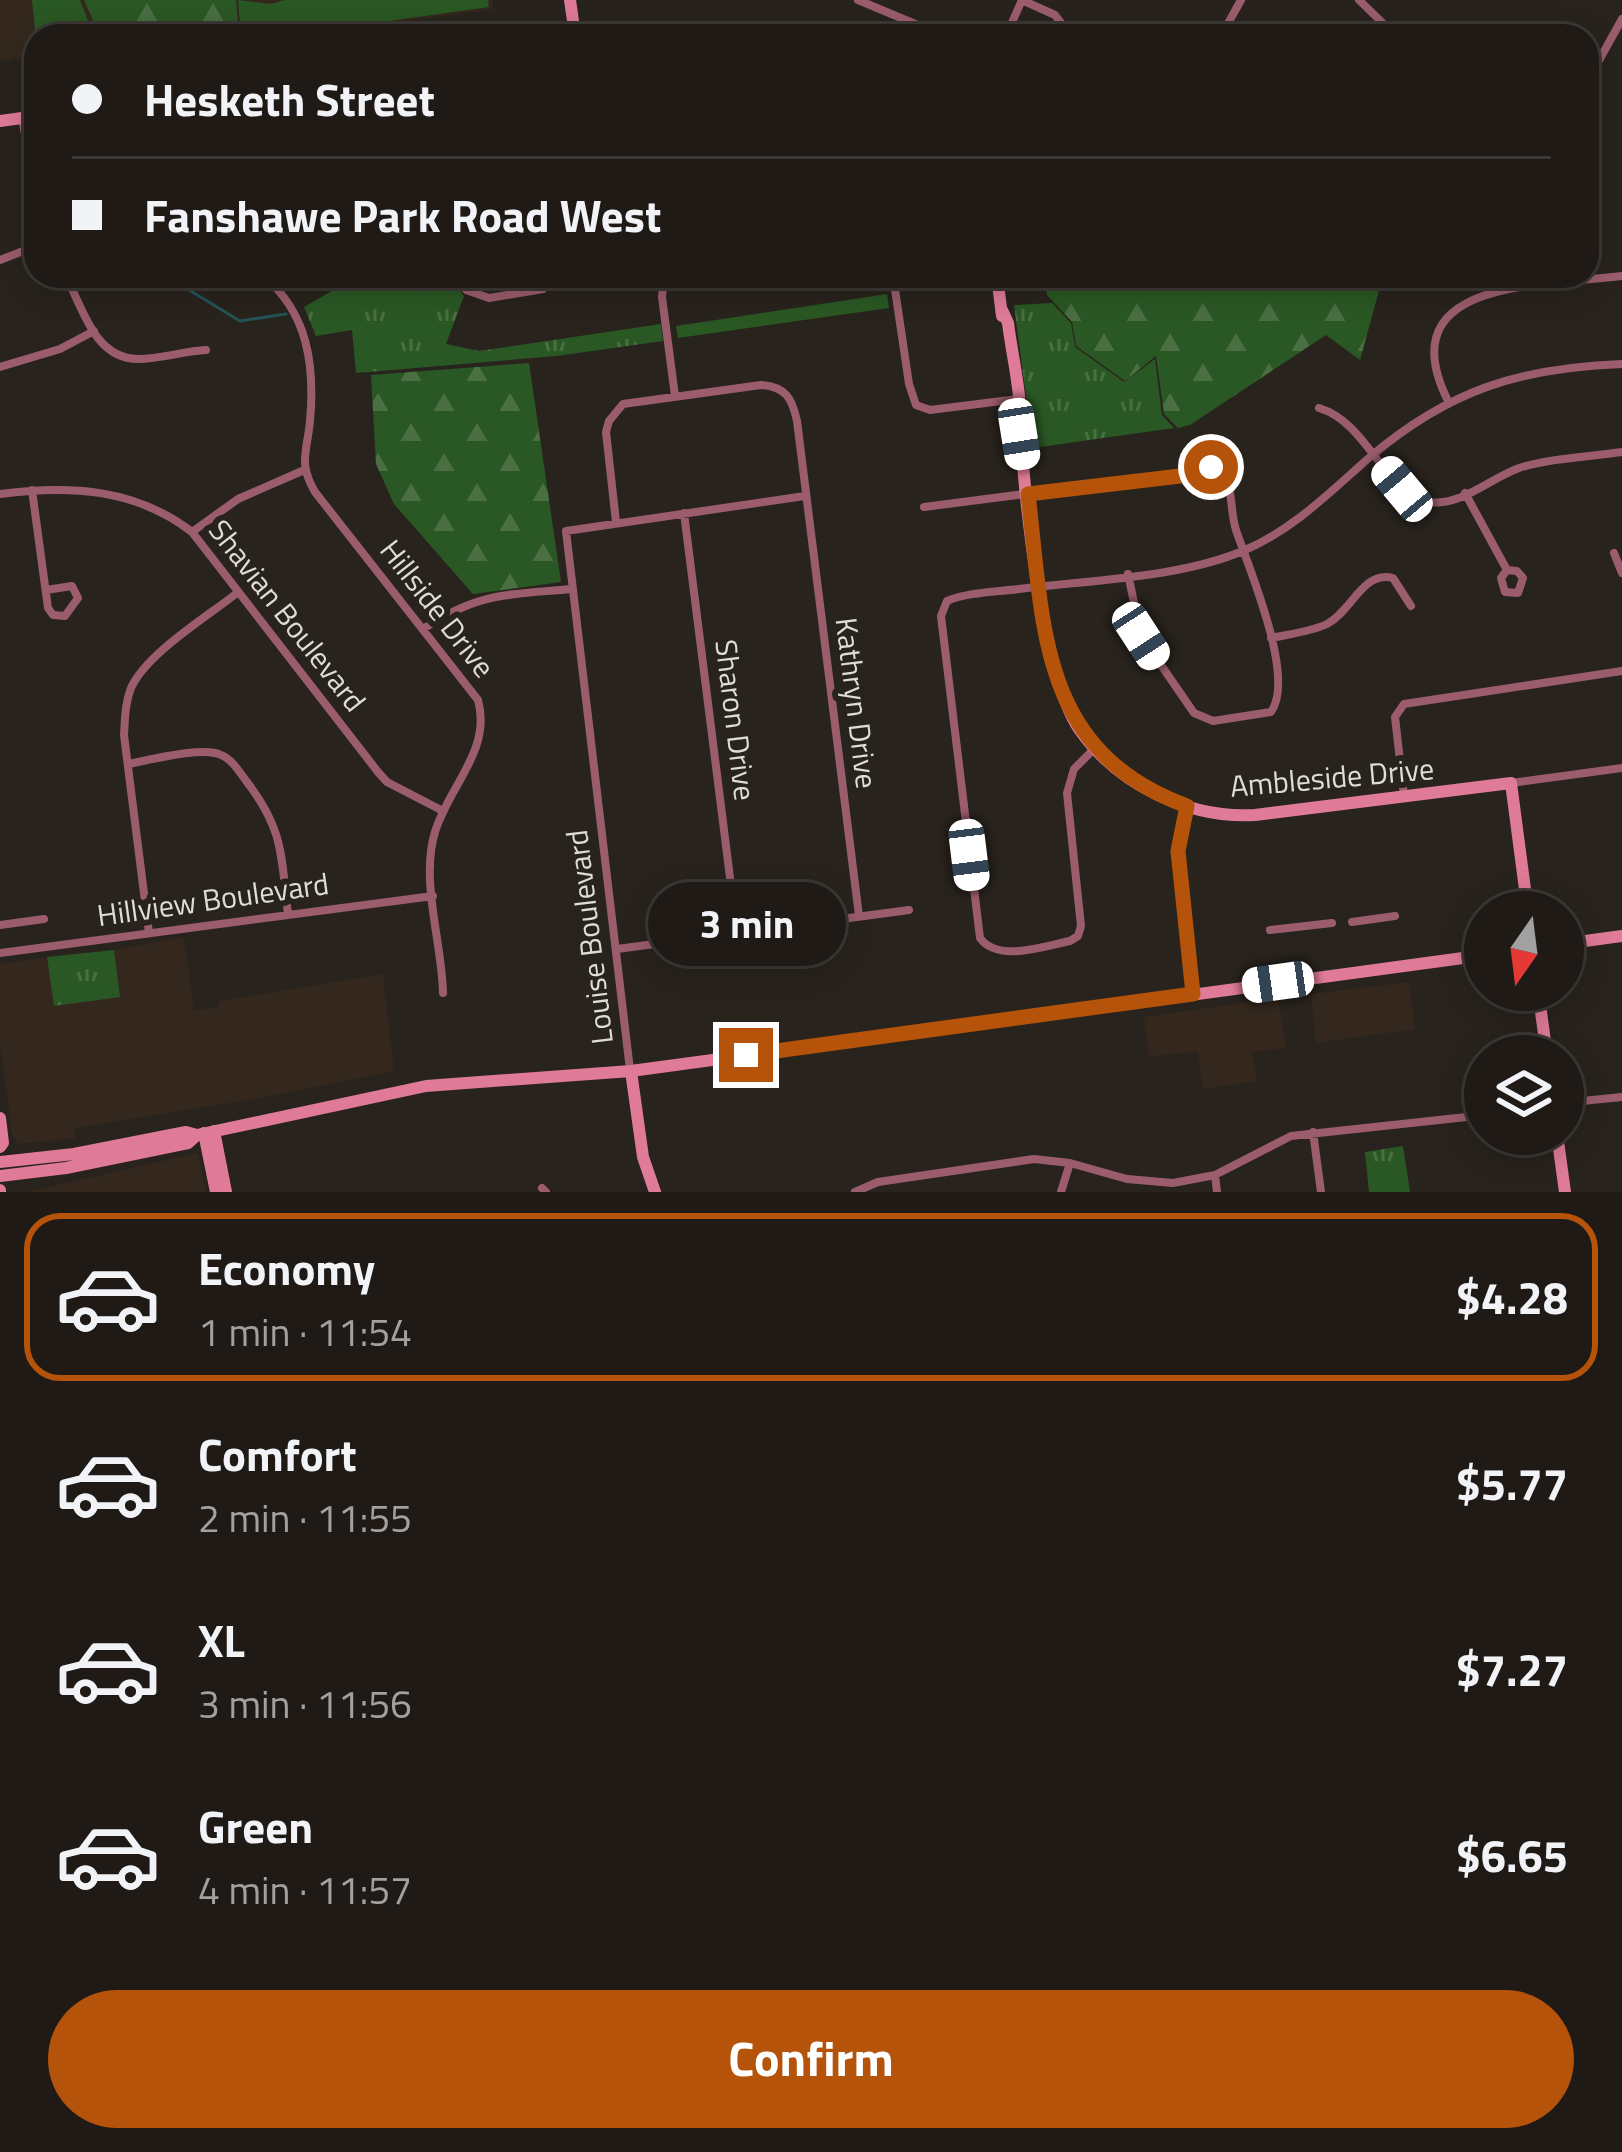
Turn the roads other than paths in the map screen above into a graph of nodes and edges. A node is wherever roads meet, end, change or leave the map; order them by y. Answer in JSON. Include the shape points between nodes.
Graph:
{"nodes":[{"id":1,"x":858,"y":0,"type":"edge"},
{"id":2,"x":1022,"y":0,"type":"edge"},
{"id":3,"x":1359,"y":0,"type":"edge"},
{"id":4,"x":1622,"y":20,"type":"edge"},
{"id":5,"x":915,"y":24,"type":"edge"},
{"id":6,"x":1062,"y":24,"type":"edge"},
{"id":7,"x":1384,"y":24,"type":"edge"},
{"id":8,"x":1599,"y":61,"type":"edge"},
{"id":9,"x":72,"y":288,"type":"edge"},
{"id":10,"x":274,"y":288,"type":"edge"},
{"id":11,"x":465,"y":288,"type":"edge"},
{"id":12,"x":544,"y":288,"type":"edge"},
{"id":13,"x":663,"y":288,"type":"edge"},
{"id":14,"x":895,"y":288,"type":"edge"},
{"id":15,"x":999,"y":288,"type":"edge"},
{"id":16,"x":1531,"y":288,"type":"edge"},
{"id":17,"x":94,"y":331,"type":"junction"},
{"id":18,"x":206,"y":350,"type":"dead end"},
{"id":19,"x":1622,"y":364,"type":"edge"},
{"id":20,"x":0,"y":367,"type":"edge"},
{"id":21,"x":675,"y":397,"type":"junction"},
{"id":22,"x":1015,"y":399,"type":"junction"},
{"id":23,"x":1448,"y":401,"type":"junction"},
{"id":24,"x":1319,"y":408,"type":"dead end"},
{"id":25,"x":1622,"y":452,"type":"edge"},
{"id":26,"x":1373,"y":455,"type":"junction"},
{"id":27,"x":302,"y":471,"type":"junction"},
{"id":28,"x":32,"y":490,"type":"junction"},
{"id":29,"x":1465,"y":493,"type":"junction"},
{"id":30,"x":0,"y":494,"type":"edge"},
{"id":31,"x":1028,"y":494,"type":"junction"},
{"id":32,"x":806,"y":496,"type":"junction"},
{"id":33,"x":924,"y":507,"type":"dead end"},
{"id":34,"x":684,"y":513,"type":"junction"},
{"id":35,"x":616,"y":522,"type":"junction"},
{"id":36,"x":192,"y":532,"type":"junction"},
{"id":37,"x":1244,"y":551,"type":"junction"},
{"id":38,"x":1613,"y":553,"type":"dead end"},
{"id":39,"x":1507,"y":570,"type":"dead end"},
{"id":40,"x":1622,"y":573,"type":"edge"},
{"id":41,"x":1128,"y":574,"type":"junction"},
{"id":42,"x":1039,"y":586,"type":"junction"},
{"id":43,"x":571,"y":589,"type":"junction"},
{"id":44,"x":46,"y":590,"type":"junction"},
{"id":45,"x":237,"y":592,"type":"junction"},
{"id":46,"x":1411,"y":606,"type":"dead end"},
{"id":47,"x":423,"y":629,"type":"junction"},
{"id":48,"x":1270,"y":638,"type":"junction"},
{"id":49,"x":1622,"y":670,"type":"edge"},
{"id":50,"x":1096,"y":748,"type":"junction"},
{"id":51,"x":128,"y":764,"type":"junction"},
{"id":52,"x":1622,"y":768,"type":"edge"},
{"id":53,"x":1510,"y":783,"type":"junction"},
{"id":54,"x":1405,"y":796,"type":"junction"},
{"id":55,"x":1187,"y":806,"type":"junction"},
{"id":56,"x":443,"y":811,"type":"junction"},
{"id":57,"x":1525,"y":891,"type":"edge"},
{"id":58,"x":433,"y":896,"type":"junction"},
{"id":59,"x":909,"y":910,"type":"dead end"},
{"id":60,"x":289,"y":914,"type":"junction"},
{"id":61,"x":859,"y":916,"type":"junction"},
{"id":62,"x":1396,"y":916,"type":"dead end"},
{"id":63,"x":44,"y":920,"type":"dead end"},
{"id":64,"x":1352,"y":922,"type":"dead end"},
{"id":65,"x":1332,"y":923,"type":"dead end"},
{"id":66,"x":0,"y":925,"type":"edge"},
{"id":67,"x":1270,"y":930,"type":"dead end"},
{"id":68,"x":737,"y":932,"type":"junction"},
{"id":69,"x":149,"y":933,"type":"junction"},
{"id":70,"x":1622,"y":936,"type":"edge"},
{"id":71,"x":1584,"y":941,"type":"edge"},
{"id":72,"x":616,"y":949,"type":"junction"},
{"id":73,"x":0,"y":953,"type":"edge"},
{"id":74,"x":1464,"y":958,"type":"edge"},
{"id":75,"x":443,"y":993,"type":"dead end"},
{"id":76,"x":1193,"y":994,"type":"junction"},
{"id":77,"x":631,"y":1071,"type":"junction"},
{"id":78,"x":1584,"y":1097,"type":"edge"},
{"id":79,"x":1622,"y":1097,"type":"edge"},
{"id":80,"x":0,"y":1118,"type":"edge"},
{"id":81,"x":1464,"y":1118,"type":"edge"},
{"id":82,"x":1313,"y":1132,"type":"junction"},
{"id":83,"x":205,"y":1133,"type":"junction"},
{"id":84,"x":0,"y":1148,"type":"edge"},
{"id":85,"x":1560,"y":1155,"type":"edge"},
{"id":86,"x":0,"y":1162,"type":"edge"},
{"id":87,"x":1070,"y":1163,"type":"junction"},
{"id":88,"x":1215,"y":1174,"type":"junction"},
{"id":89,"x":0,"y":1176,"type":"edge"},
{"id":90,"x":215,"y":1192,"type":"edge"},
{"id":91,"x":226,"y":1192,"type":"edge"},
{"id":92,"x":655,"y":1192,"type":"edge"},
{"id":93,"x":855,"y":1192,"type":"edge"},
{"id":94,"x":1061,"y":1192,"type":"edge"},
{"id":95,"x":1217,"y":1192,"type":"edge"},
{"id":96,"x":1321,"y":1192,"type":"edge"},
{"id":97,"x":1564,"y":1192,"type":"edge"}],
"edges":[{"from":1,"to":5,"type":"street"},
{"from":2,"to":6,"type":"street"},
{"from":3,"to":7,"type":"street"},
{"from":4,"to":8,"type":"street"},
{"from":9,"to":17,"type":"street"},
{"from":10,"to":27,"type":"street","via":[[296,313],[310,354]]},
{"from":11,"to":12,"type":"street","via":[[489,298]]},
{"from":13,"to":21,"type":"street"},
{"from":14,"to":22,"type":"street","via":[[916,405]]},
{"from":15,"to":22,"type":"street","name":"Ambleside Drive"},
{"from":16,"to":23,"type":"street","via":[[1459,305],[1442,323],[1432,348]]},
{"from":17,"to":18,"type":"street","via":[[114,356]]},
{"from":17,"to":20,"type":"street"},
{"from":19,"to":23,"type":"street","via":[[1537,373]]},
{"from":21,"to":32,"type":"street","name":"Kathryn Drive","via":[[761,385],[784,390],[797,422]]},
{"from":21,"to":35,"type":"street","via":[[623,404],[609,421]]},
{"from":22,"to":31,"type":"street","name":"Ambleside Drive"},
{"from":23,"to":26,"type":"street"},
{"from":24,"to":26,"type":"street","via":[[1334,413]]},
{"from":25,"to":29,"type":"street","via":[[1524,466]]},
{"from":26,"to":29,"type":"street","via":[[1414,497],[1442,502]]},
{"from":26,"to":37,"type":"street","via":[[1304,514]]},
{"from":27,"to":36,"type":"street"},
{"from":27,"to":47,"type":"street","name":"Hillside Drive"},
{"from":28,"to":30,"type":"street","name":"Shavian Boulevard"},
{"from":28,"to":36,"type":"street","name":"Shavian Boulevard","via":[[139,500]]},
{"from":28,"to":44,"type":"street"},
{"from":29,"to":39,"type":"street"},
{"from":31,"to":33,"type":"street"},
{"from":31,"to":37,"type":"street","via":[[1211,467],[1228,482]]},
{"from":31,"to":42,"type":"street","name":"Ambleside Drive"},
{"from":32,"to":34,"type":"street"},
{"from":32,"to":61,"type":"street","name":"Kathryn Drive"},
{"from":34,"to":35,"type":"street"},
{"from":34,"to":68,"type":"street","name":"Sharon Drive"},
{"from":35,"to":43,"type":"street","name":"Louise Boulevard","via":[[566,531]]},
{"from":36,"to":45,"type":"street","name":"Shavian Boulevard"},
{"from":37,"to":41,"type":"street"},
{"from":37,"to":48,"type":"street"},
{"from":38,"to":40,"type":"street"},
{"from":41,"to":42,"type":"street"},
{"from":41,"to":48,"type":"street","via":[[1141,636],[1185,704],[1204,719],[1271,712],[1279,687]]},
{"from":42,"to":50,"type":"street","name":"Ambleside Drive","via":[[1057,682]]},
{"from":42,"to":50,"type":"street","via":[[954,598],[941,616],[987,947],[999,952],[1078,936],[1067,793],[1074,769]]},
{"from":43,"to":47,"type":"street","via":[[475,600]]},
{"from":43,"to":72,"type":"street","name":"Louise Boulevard"},
{"from":44,"to":44,"type":"street","via":[[57,616],[78,598],[68,585]]},
{"from":45,"to":51,"type":"street","via":[[146,666],[132,687]]},
{"from":45,"to":56,"type":"street","name":"Shavian Boulevard","via":[[387,782]]},
{"from":46,"to":48,"type":"street","via":[[1394,578],[1378,576],[1324,626]]},
{"from":47,"to":56,"type":"street","name":"Hillside Drive","via":[[478,700],[484,720]]},
{"from":49,"to":54,"type":"street","via":[[1404,704],[1395,717]]},
{"from":50,"to":55,"type":"street","name":"Ambleside Drive","via":[[1119,772]]},
{"from":51,"to":60,"type":"street","via":[[201,752],[233,764],[277,829]]},
{"from":51,"to":69,"type":"street"},
{"from":52,"to":53,"type":"street","name":"Ambleside Drive"},
{"from":53,"to":54,"type":"street","name":"Ambleside Drive"},
{"from":53,"to":57,"type":"street"},
{"from":54,"to":55,"type":"street","name":"Ambleside Drive","via":[[1249,816]]},
{"from":55,"to":76,"type":"street","via":[[1178,851]]},
{"from":56,"to":58,"type":"street","name":"Hillside Drive","via":[[430,852]]},
{"from":58,"to":60,"type":"street","name":"Hillview Boulevard"},
{"from":58,"to":75,"type":"street","name":"Hillside Drive"},
{"from":59,"to":61,"type":"street"},
{"from":60,"to":69,"type":"street","name":"Hillview Boulevard"},
{"from":61,"to":68,"type":"street"},
{"from":62,"to":64,"type":"street"},
{"from":63,"to":66,"type":"street"},
{"from":65,"to":67,"type":"street"},
{"from":68,"to":72,"type":"street"},
{"from":69,"to":73,"type":"street","name":"Hillview Boulevard"},
{"from":70,"to":71,"type":"street"},
{"from":72,"to":77,"type":"street","name":"Louise Boulevard"},
{"from":74,"to":76,"type":"street"},
{"from":76,"to":77,"type":"street"},
{"from":77,"to":83,"type":"street","via":[[426,1086]]},
{"from":77,"to":92,"type":"street","name":"Louise Boulevard"},
{"from":78,"to":79,"type":"street"},
{"from":80,"to":84,"type":"street"},
{"from":81,"to":82,"type":"street"},
{"from":82,"to":88,"type":"street"},
{"from":82,"to":96,"type":"street"},
{"from":83,"to":86,"type":"street"},
{"from":83,"to":89,"type":"street","via":[[188,1143]]},
{"from":83,"to":90,"type":"street"},
{"from":83,"to":91,"type":"street"},
{"from":85,"to":97,"type":"street"},
{"from":87,"to":88,"type":"street","via":[[1155,1183]]},
{"from":87,"to":93,"type":"street","via":[[1007,1161]]},
{"from":87,"to":94,"type":"street"},
{"from":88,"to":95,"type":"street"}]}
